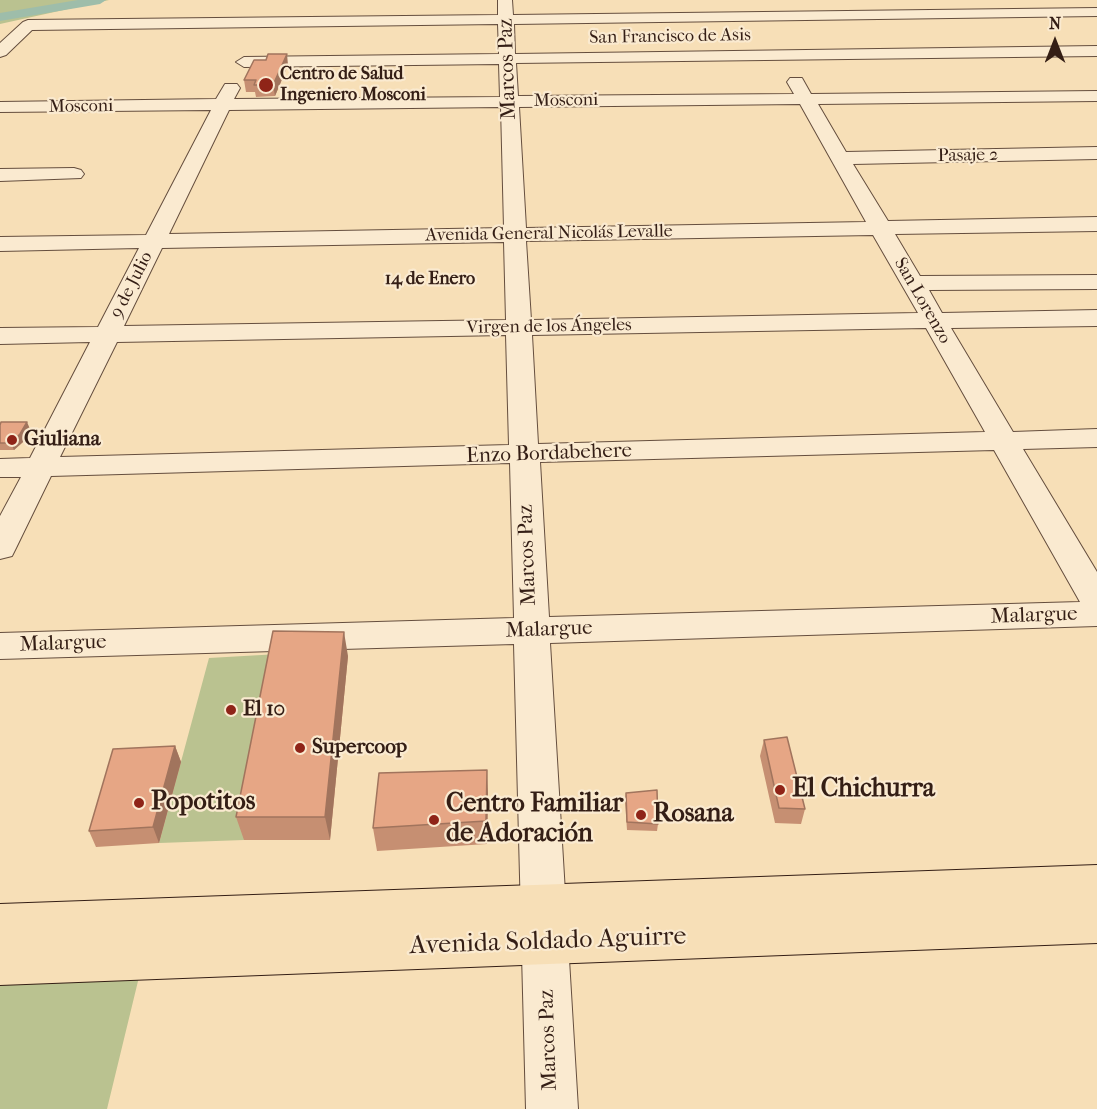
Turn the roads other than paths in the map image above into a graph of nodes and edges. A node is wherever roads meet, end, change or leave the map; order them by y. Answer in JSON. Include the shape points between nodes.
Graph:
{"nodes":[{"id":1,"x":505,"y":0,"type":"edge"},
{"id":2,"x":862,"y":0,"type":"edge"},
{"id":3,"x":979,"y":0,"type":"edge"},
{"id":4,"x":753,"y":8,"type":"edge"},
{"id":5,"x":1097,"y":12,"type":"edge"},
{"id":6,"x":993,"y":13,"type":"junction"},
{"id":7,"x":875,"y":14,"type":"junction"},
{"id":8,"x":506,"y":19,"type":"junction"},
{"id":9,"x":264,"y":22,"type":"junction"},
{"id":10,"x":1097,"y":51,"type":"edge"},
{"id":11,"x":0,"y":52,"type":"edge"},
{"id":12,"x":1037,"y":52,"type":"junction"},
{"id":13,"x":780,"y":55,"type":"junction"},
{"id":14,"x":507,"y":59,"type":"junction"},
{"id":15,"x":244,"y":62,"type":"junction"},
{"id":16,"x":1053,"y":67,"type":"dead end"},
{"id":17,"x":1069,"y":81,"type":"dead end"},
{"id":18,"x":805,"y":99,"type":"junction"},
{"id":19,"x":1093,"y":99,"type":"edge"},
{"id":20,"x":509,"y":102,"type":"junction"},
{"id":21,"x":222,"y":105,"type":"junction"},
{"id":22,"x":0,"y":107,"type":"edge"},
{"id":23,"x":1097,"y":153,"type":"edge"},
{"id":24,"x":839,"y":158,"type":"junction"},
{"id":25,"x":74,"y":174,"type":"dead end"},
{"id":26,"x":0,"y":175,"type":"edge"},
{"id":27,"x":1097,"y":224,"type":"edge"},
{"id":28,"x":880,"y":228,"type":"junction"},
{"id":29,"x":515,"y":235,"type":"junction"},
{"id":30,"x":154,"y":241,"type":"junction"},
{"id":31,"x":0,"y":244,"type":"edge"},
{"id":32,"x":1097,"y":282,"type":"edge"},
{"id":33,"x":912,"y":283,"type":"junction"},
{"id":34,"x":1097,"y":318,"type":"edge"},
{"id":35,"x":933,"y":320,"type":"junction"},
{"id":36,"x":519,"y":327,"type":"junction"},
{"id":37,"x":107,"y":334,"type":"junction"},
{"id":38,"x":0,"y":336,"type":"edge"},
{"id":39,"x":1097,"y":438,"type":"edge"},
{"id":40,"x":1005,"y":440,"type":"junction"},
{"id":41,"x":524,"y":454,"type":"junction"},
{"id":42,"x":41,"y":467,"type":"junction"},
{"id":43,"x":0,"y":468,"type":"edge"},
{"id":44,"x":0,"y":548,"type":"edge"},
{"id":45,"x":1097,"y":601,"type":"edge"},
{"id":46,"x":1097,"y":614,"type":"edge"},
{"id":47,"x":532,"y":631,"type":"junction"},
{"id":48,"x":0,"y":646,"type":"edge"},
{"id":49,"x":1097,"y":885,"type":"edge"},
{"id":50,"x":1097,"y":922,"type":"edge"},
{"id":51,"x":544,"y":924,"type":"junction"},
{"id":52,"x":0,"y":925,"type":"edge"},
{"id":53,"x":0,"y":963,"type":"edge"},
{"id":54,"x":552,"y":1109,"type":"edge"}],
"edges":[{"from":1,"to":8,"type":"street","name":"Marcos Paz"},
{"from":2,"to":7,"type":"street"},
{"from":3,"to":6,"type":"street"},
{"from":4,"to":7,"type":"street"},
{"from":4,"to":8,"type":"street"},
{"from":4,"to":13,"type":"street","name":"San Lorenzo"},
{"from":5,"to":6,"type":"street"},
{"from":6,"to":7,"type":"street"},
{"from":6,"to":12,"type":"street"},
{"from":8,"to":9,"type":"street"},
{"from":8,"to":14,"type":"street","name":"Marcos Paz"},
{"from":9,"to":11,"type":"street","via":[[28,25]]},
{"from":9,"to":15,"type":"street","name":"9 de Julio"},
{"from":10,"to":12,"type":"street","name":"San Francisco de Asis"},
{"from":12,"to":13,"type":"street","name":"San Francisco de Asis"},
{"from":12,"to":16,"type":"street"},
{"from":13,"to":14,"type":"street","name":"San Francisco de Asis"},
{"from":13,"to":18,"type":"street","name":"San Lorenzo"},
{"from":14,"to":15,"type":"street","name":"San Francisco de Asis"},
{"from":14,"to":20,"type":"street","name":"Marcos Paz"},
{"from":15,"to":21,"type":"street","name":"9 de Julio"},
{"from":17,"to":19,"type":"street"},
{"from":18,"to":19,"type":"street","name":"Mosconi"},
{"from":18,"to":20,"type":"street","name":"Mosconi"},
{"from":18,"to":24,"type":"street","name":"San Lorenzo"},
{"from":20,"to":21,"type":"street","name":"Mosconi"},
{"from":20,"to":29,"type":"street","name":"Marcos Paz"},
{"from":21,"to":22,"type":"street","name":"Mosconi"},
{"from":21,"to":30,"type":"street","name":"9 de Julio"},
{"from":23,"to":24,"type":"street","name":"Pasaje 2"},
{"from":24,"to":28,"type":"street","name":"San Lorenzo"},
{"from":25,"to":26,"type":"street"},
{"from":27,"to":28,"type":"street","name":"Avenida General Nicolás Levalle"},
{"from":28,"to":29,"type":"street","name":"Avenida General Nicolás Levalle"},
{"from":28,"to":33,"type":"street","name":"San Lorenzo"},
{"from":29,"to":30,"type":"street","name":"Avenida General Nicolás Levalle"},
{"from":29,"to":36,"type":"street","name":"Marcos Paz"},
{"from":30,"to":31,"type":"street","name":"Avenida General Nicolás Levalle"},
{"from":30,"to":37,"type":"street","name":"9 de Julio"},
{"from":32,"to":33,"type":"street"},
{"from":33,"to":35,"type":"street","name":"San Lorenzo"},
{"from":34,"to":35,"type":"street","name":"Virgen de los Ángeles"},
{"from":35,"to":36,"type":"street","name":"Virgen de los Ángeles"},
{"from":35,"to":40,"type":"street","name":"San Lorenzo"},
{"from":36,"to":37,"type":"street","name":"Virgen de los Ángeles"},
{"from":36,"to":41,"type":"street","name":"Marcos Paz"},
{"from":37,"to":38,"type":"street","name":"Virgen de los Ángeles"},
{"from":37,"to":42,"type":"street","name":"9 de Julio"},
{"from":39,"to":40,"type":"street","name":"Enzo Bordabehere"},
{"from":40,"to":41,"type":"street","name":"Enzo Bordabehere"},
{"from":40,"to":45,"type":"street","name":"San Lorenzo"},
{"from":41,"to":42,"type":"street","name":"Enzo Bordabehere"},
{"from":41,"to":47,"type":"street","name":"Marcos Paz"},
{"from":42,"to":43,"type":"street","name":"Enzo Bordabehere"},
{"from":42,"to":44,"type":"street","name":"9 de Julio"},
{"from":46,"to":47,"type":"street","name":"Malargue"},
{"from":47,"to":48,"type":"street","name":"Malargue"},
{"from":47,"to":51,"type":"street","name":"Marcos Paz"},
{"from":49,"to":51,"type":"main road","name":"Avenida Soldado Aguirre"},
{"from":50,"to":51,"type":"main road","name":"Avenida Soldado Aguirre"},
{"from":51,"to":52,"type":"main road","name":"Avenida Soldado Aguirre"},
{"from":51,"to":53,"type":"main road","name":"Avenida Soldado Aguirre"},
{"from":51,"to":54,"type":"street","name":"Marcos Paz"}]}
